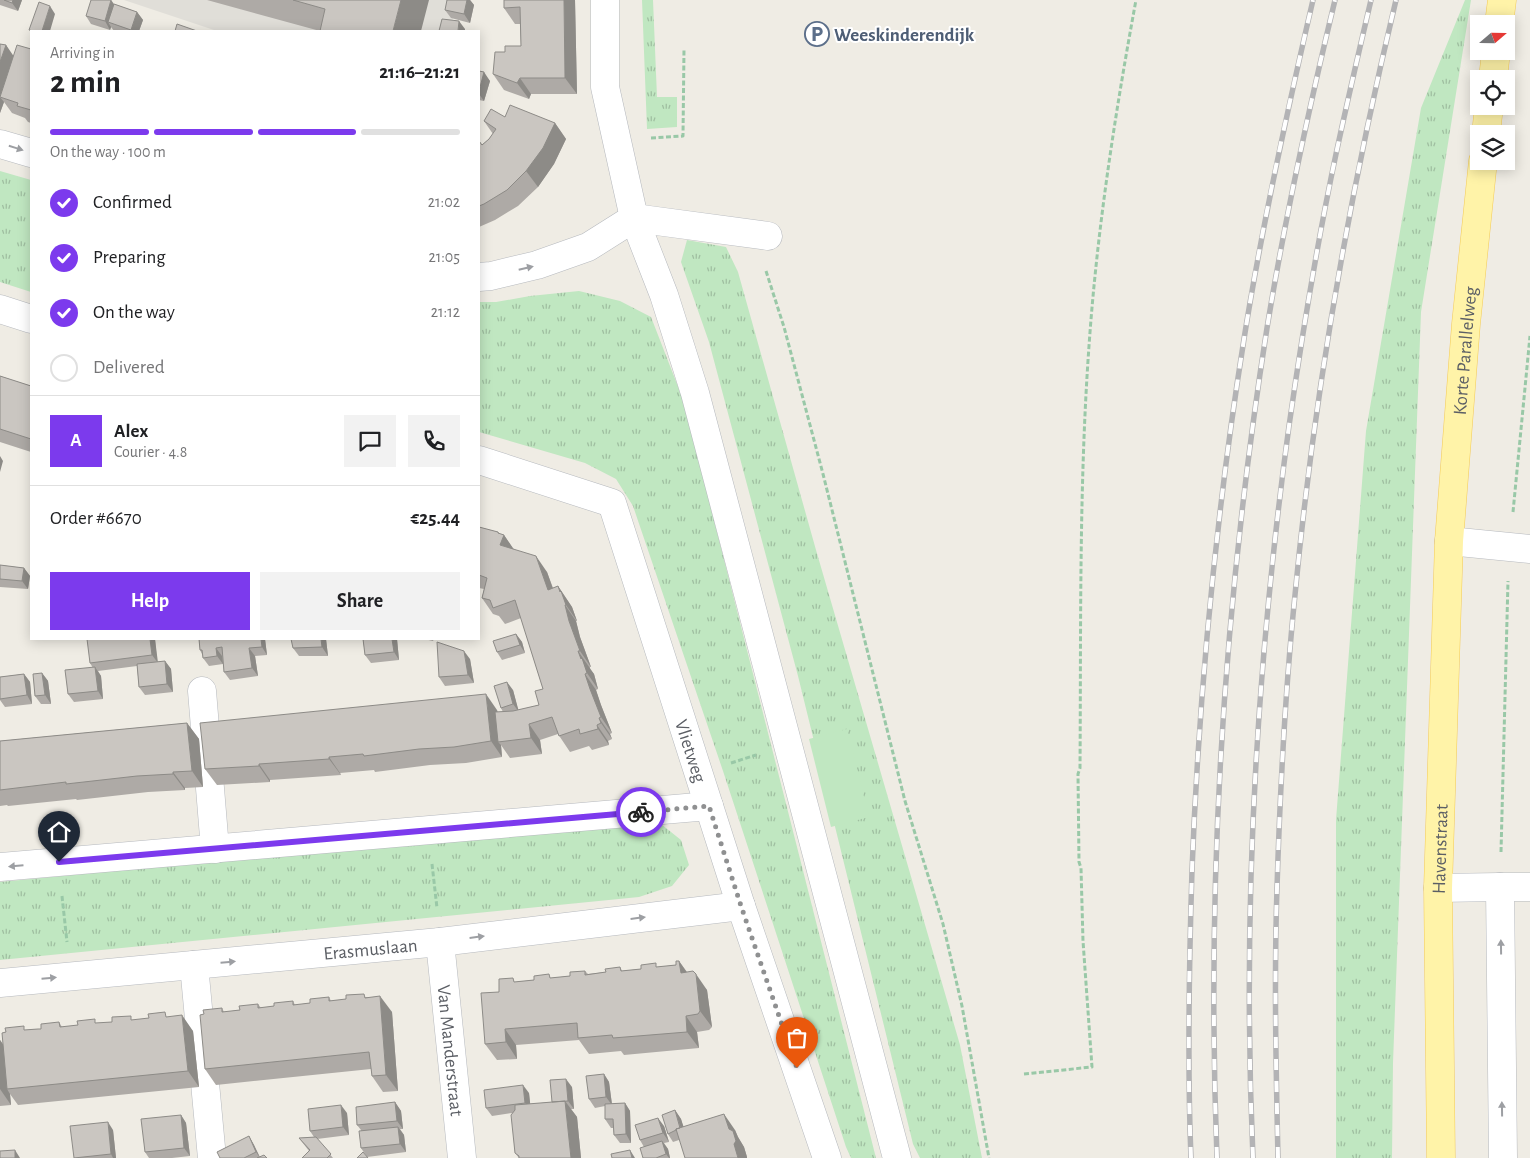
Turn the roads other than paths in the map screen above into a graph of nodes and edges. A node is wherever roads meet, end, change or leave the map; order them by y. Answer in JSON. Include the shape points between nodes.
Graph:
{"nodes":[{"id":1,"x":605,"y":0,"type":"edge"},
{"id":2,"x":1502,"y":0,"type":"edge"},
{"id":3,"x":1501,"y":15,"type":"edge"},
{"id":4,"x":0,"y":144,"type":"edge"},
{"id":5,"x":30,"y":153,"type":"edge"},
{"id":6,"x":1482,"y":170,"type":"edge"},
{"id":7,"x":634,"y":218,"type":"junction"},
{"id":8,"x":762,"y":235,"type":"road end"},
{"id":9,"x":480,"y":278,"type":"edge"},
{"id":10,"x":0,"y":309,"type":"edge"},
{"id":11,"x":30,"y":319,"type":"edge"},
{"id":12,"x":480,"y":460,"type":"edge"},
{"id":13,"x":1449,"y":541,"type":"junction"},
{"id":14,"x":1520,"y":548,"type":"edge"},
{"id":15,"x":202,"y":691,"type":"dead end"},
{"id":16,"x":709,"y":806,"type":"junction"},
{"id":17,"x":215,"y":849,"type":"junction"},
{"id":18,"x":0,"y":867,"type":"edge"},
{"id":19,"x":1500,"y":886,"type":"junction"},
{"id":20,"x":1438,"y":888,"type":"junction"},
{"id":21,"x":1530,"y":888,"type":"edge"},
{"id":22,"x":741,"y":906,"type":"junction"},
{"id":23,"x":440,"y":942,"type":"junction"},
{"id":24,"x":194,"y":965,"type":"junction"},
{"id":25,"x":0,"y":982,"type":"edge"},
{"id":26,"x":212,"y":1158,"type":"edge"},
{"id":27,"x":462,"y":1158,"type":"edge"},
{"id":28,"x":827,"y":1158,"type":"edge"},
{"id":29,"x":897,"y":1158,"type":"edge"},
{"id":30,"x":1441,"y":1158,"type":"edge"},
{"id":31,"x":1503,"y":1158,"type":"edge"}],
"edges":[{"from":1,"to":7,"type":"street","via":[[605,87]]},
{"from":2,"to":3,"type":"main road"},
{"from":4,"to":5,"type":"street","one_way":true},
{"from":6,"to":13,"type":"main road","name":"Korte Parallelweg"},
{"from":7,"to":8,"type":"street"},
{"from":9,"to":7,"type":"street","one_way":true,"via":[[537,265],[588,247]]},
{"from":7,"to":29,"type":"street","via":[[664,295],[695,393]]},
{"from":10,"to":11,"type":"street"},
{"from":12,"to":16,"type":"street","name":"Vlietweg","via":[[612,503]]},
{"from":13,"to":14,"type":"street"},
{"from":13,"to":20,"type":"main road","name":"Havenstraat"},
{"from":15,"to":17,"type":"street"},
{"from":16,"to":17,"type":"street"},
{"from":16,"to":22,"type":"street","name":"Vlietweg"},
{"from":17,"to":18,"type":"street","one_way":true},
{"from":19,"to":20,"type":"street"},
{"from":19,"to":21,"type":"street"},
{"from":31,"to":19,"type":"street","one_way":true},
{"from":20,"to":30,"type":"main road","name":"Havenstraat"},
{"from":23,"to":22,"type":"street","name":"Erasmuslaan","one_way":true},
{"from":22,"to":28,"type":"street","name":"Vlietweg"},
{"from":24,"to":23,"type":"street","name":"Erasmuslaan","one_way":true},
{"from":23,"to":27,"type":"street","name":"Van Manderstraat"},
{"from":25,"to":24,"type":"street","name":"Erasmuslaan","one_way":true},
{"from":24,"to":26,"type":"street"}]}
